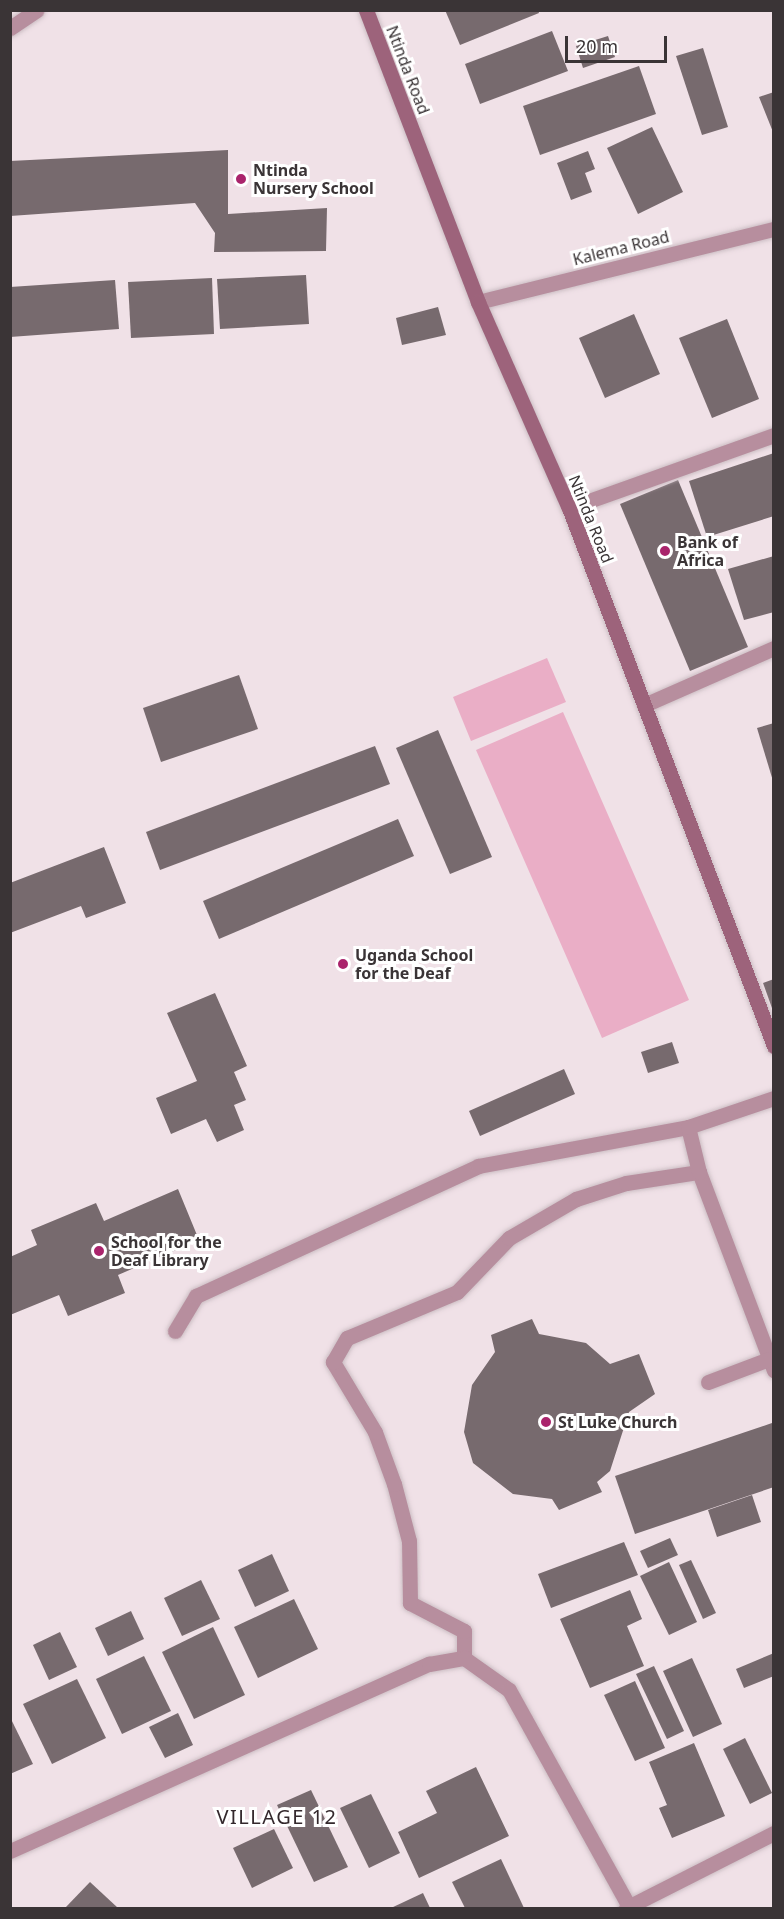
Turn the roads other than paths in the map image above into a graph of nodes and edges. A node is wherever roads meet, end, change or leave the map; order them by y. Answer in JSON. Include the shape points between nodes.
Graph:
{"nodes":[{"id":1,"x":37,"y":10,"type":"edge"},
{"id":2,"x":366,"y":10,"type":"edge"},
{"id":3,"x":10,"y":28,"type":"edge"},
{"id":4,"x":774,"y":229,"type":"edge"},
{"id":5,"x":478,"y":302,"type":"junction"},
{"id":6,"x":774,"y":435,"type":"edge"},
{"id":7,"x":569,"y":508,"type":"junction"},
{"id":8,"x":774,"y":648,"type":"edge"},
{"id":9,"x":644,"y":705,"type":"junction"},
{"id":10,"x":774,"y":1046,"type":"edge"},
{"id":11,"x":774,"y":1098,"type":"edge"},
{"id":12,"x":688,"y":1126,"type":"junction"},
{"id":13,"x":699,"y":1172,"type":"junction"},
{"id":14,"x":176,"y":1331,"type":"dead end"},
{"id":15,"x":771,"y":1365,"type":"edge"},
{"id":16,"x":708,"y":1383,"type":"dead end"},
{"id":17,"x":464,"y":1658,"type":"junction"},
{"id":18,"x":774,"y":1833,"type":"edge"},
{"id":19,"x":10,"y":1851,"type":"edge"},
{"id":20,"x":628,"y":1908,"type":"edge"}],
"edges":[{"from":1,"to":3,"type":"street"},
{"from":2,"to":5,"type":"main road","name":"Ntinda Road"},
{"from":4,"to":5,"type":"street","name":"Kalema Road"},
{"from":5,"to":7,"type":"main road","name":"Ntinda Road"},
{"from":6,"to":7,"type":"street"},
{"from":7,"to":9,"type":"main road","name":"Ntinda Road"},
{"from":8,"to":9,"type":"street"},
{"from":9,"to":10,"type":"main road","name":"Ntinda Road"},
{"from":11,"to":12,"type":"street"},
{"from":12,"to":13,"type":"street"},
{"from":12,"to":14,"type":"street","via":[[478,1166],[196,1296]]},
{"from":13,"to":15,"type":"street"},
{"from":13,"to":17,"type":"street","via":[[626,1183],[576,1198],[509,1238],[457,1292],[347,1338],[333,1362],[375,1432],[394,1484],[409,1541],[410,1603],[464,1631]]},
{"from":15,"to":16,"type":"street"},
{"from":17,"to":19,"type":"street","via":[[429,1664]]},
{"from":17,"to":20,"type":"street","via":[[509,1690]]},
{"from":18,"to":20,"type":"street"}]}
